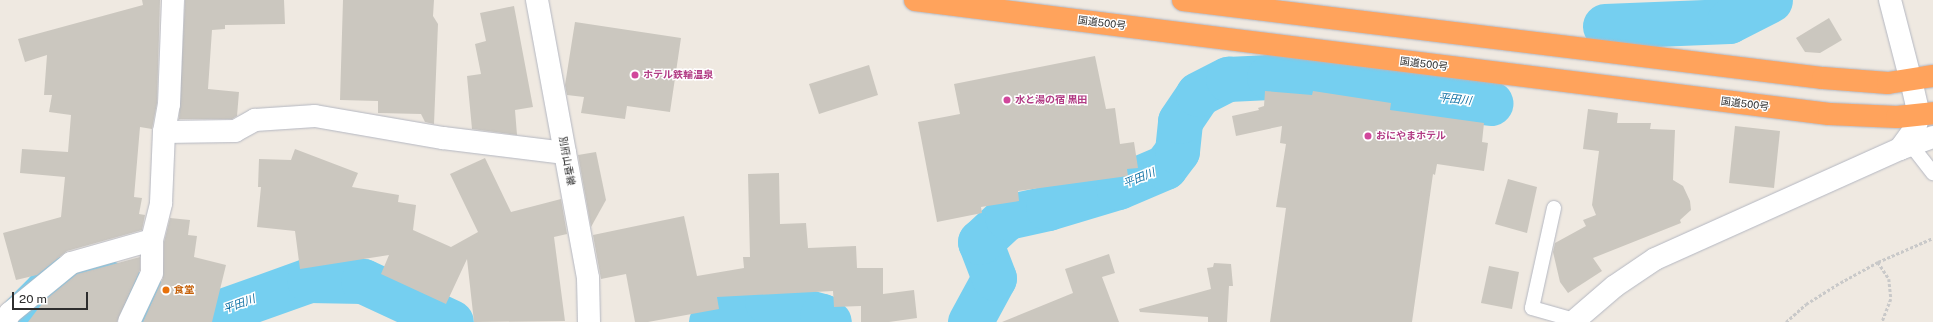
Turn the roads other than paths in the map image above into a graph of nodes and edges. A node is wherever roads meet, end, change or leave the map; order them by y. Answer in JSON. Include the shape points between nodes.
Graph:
{"nodes":[{"id":1,"x":172,"y":0,"type":"edge"},
{"id":2,"x":537,"y":0,"type":"edge"},
{"id":3,"x":915,"y":0,"type":"edge"},
{"id":4,"x":1183,"y":0,"type":"edge"},
{"id":5,"x":1890,"y":0,"type":"edge"},
{"id":6,"x":1933,"y":76,"type":"edge"},
{"id":7,"x":1911,"y":81,"type":"junction"},
{"id":8,"x":1926,"y":114,"type":"edge"},
{"id":9,"x":164,"y":132,"type":"junction"},
{"id":10,"x":1933,"y":138,"type":"edge"},
{"id":11,"x":1905,"y":147,"type":"junction"},
{"id":12,"x":565,"y":153,"type":"junction"},
{"id":13,"x":1933,"y":173,"type":"edge"},
{"id":14,"x":1554,"y":208,"type":"dead end"},
{"id":15,"x":152,"y":240,"type":"junction"},
{"id":16,"x":1574,"y":321,"type":"edge"},
{"id":17,"x":5,"y":322,"type":"edge"},
{"id":18,"x":129,"y":322,"type":"edge"},
{"id":19,"x":589,"y":322,"type":"edge"}],
"edges":[{"from":1,"to":9,"type":"street","via":[[169,104]]},
{"from":2,"to":12,"type":"street","name":"別府山香線"},
{"from":3,"to":8,"type":"highway","name":"国道500号","via":[[1829,114],[1870,117]]},
{"from":4,"to":7,"type":"highway","via":[[1823,78],[1869,82]]},
{"from":5,"to":7,"type":"street"},
{"from":6,"to":7,"type":"highway"},
{"from":7,"to":8,"type":"street"},
{"from":8,"to":11,"type":"street"},
{"from":9,"to":12,"type":"street","via":[[235,131],[255,120],[315,116],[443,138]]},
{"from":9,"to":15,"type":"street","via":[[161,203]]},
{"from":10,"to":11,"type":"street"},
{"from":11,"to":13,"type":"lane"},
{"from":11,"to":16,"type":"street","via":[[1655,259],[1615,286]]},
{"from":12,"to":19,"type":"street","name":"別府山香線","via":[[588,278]]},
{"from":14,"to":16,"type":"lane","via":[[1532,308]]},
{"from":15,"to":17,"type":"street","via":[[71,263],[10,313]]},
{"from":15,"to":18,"type":"street","via":[[152,273]]}]}
